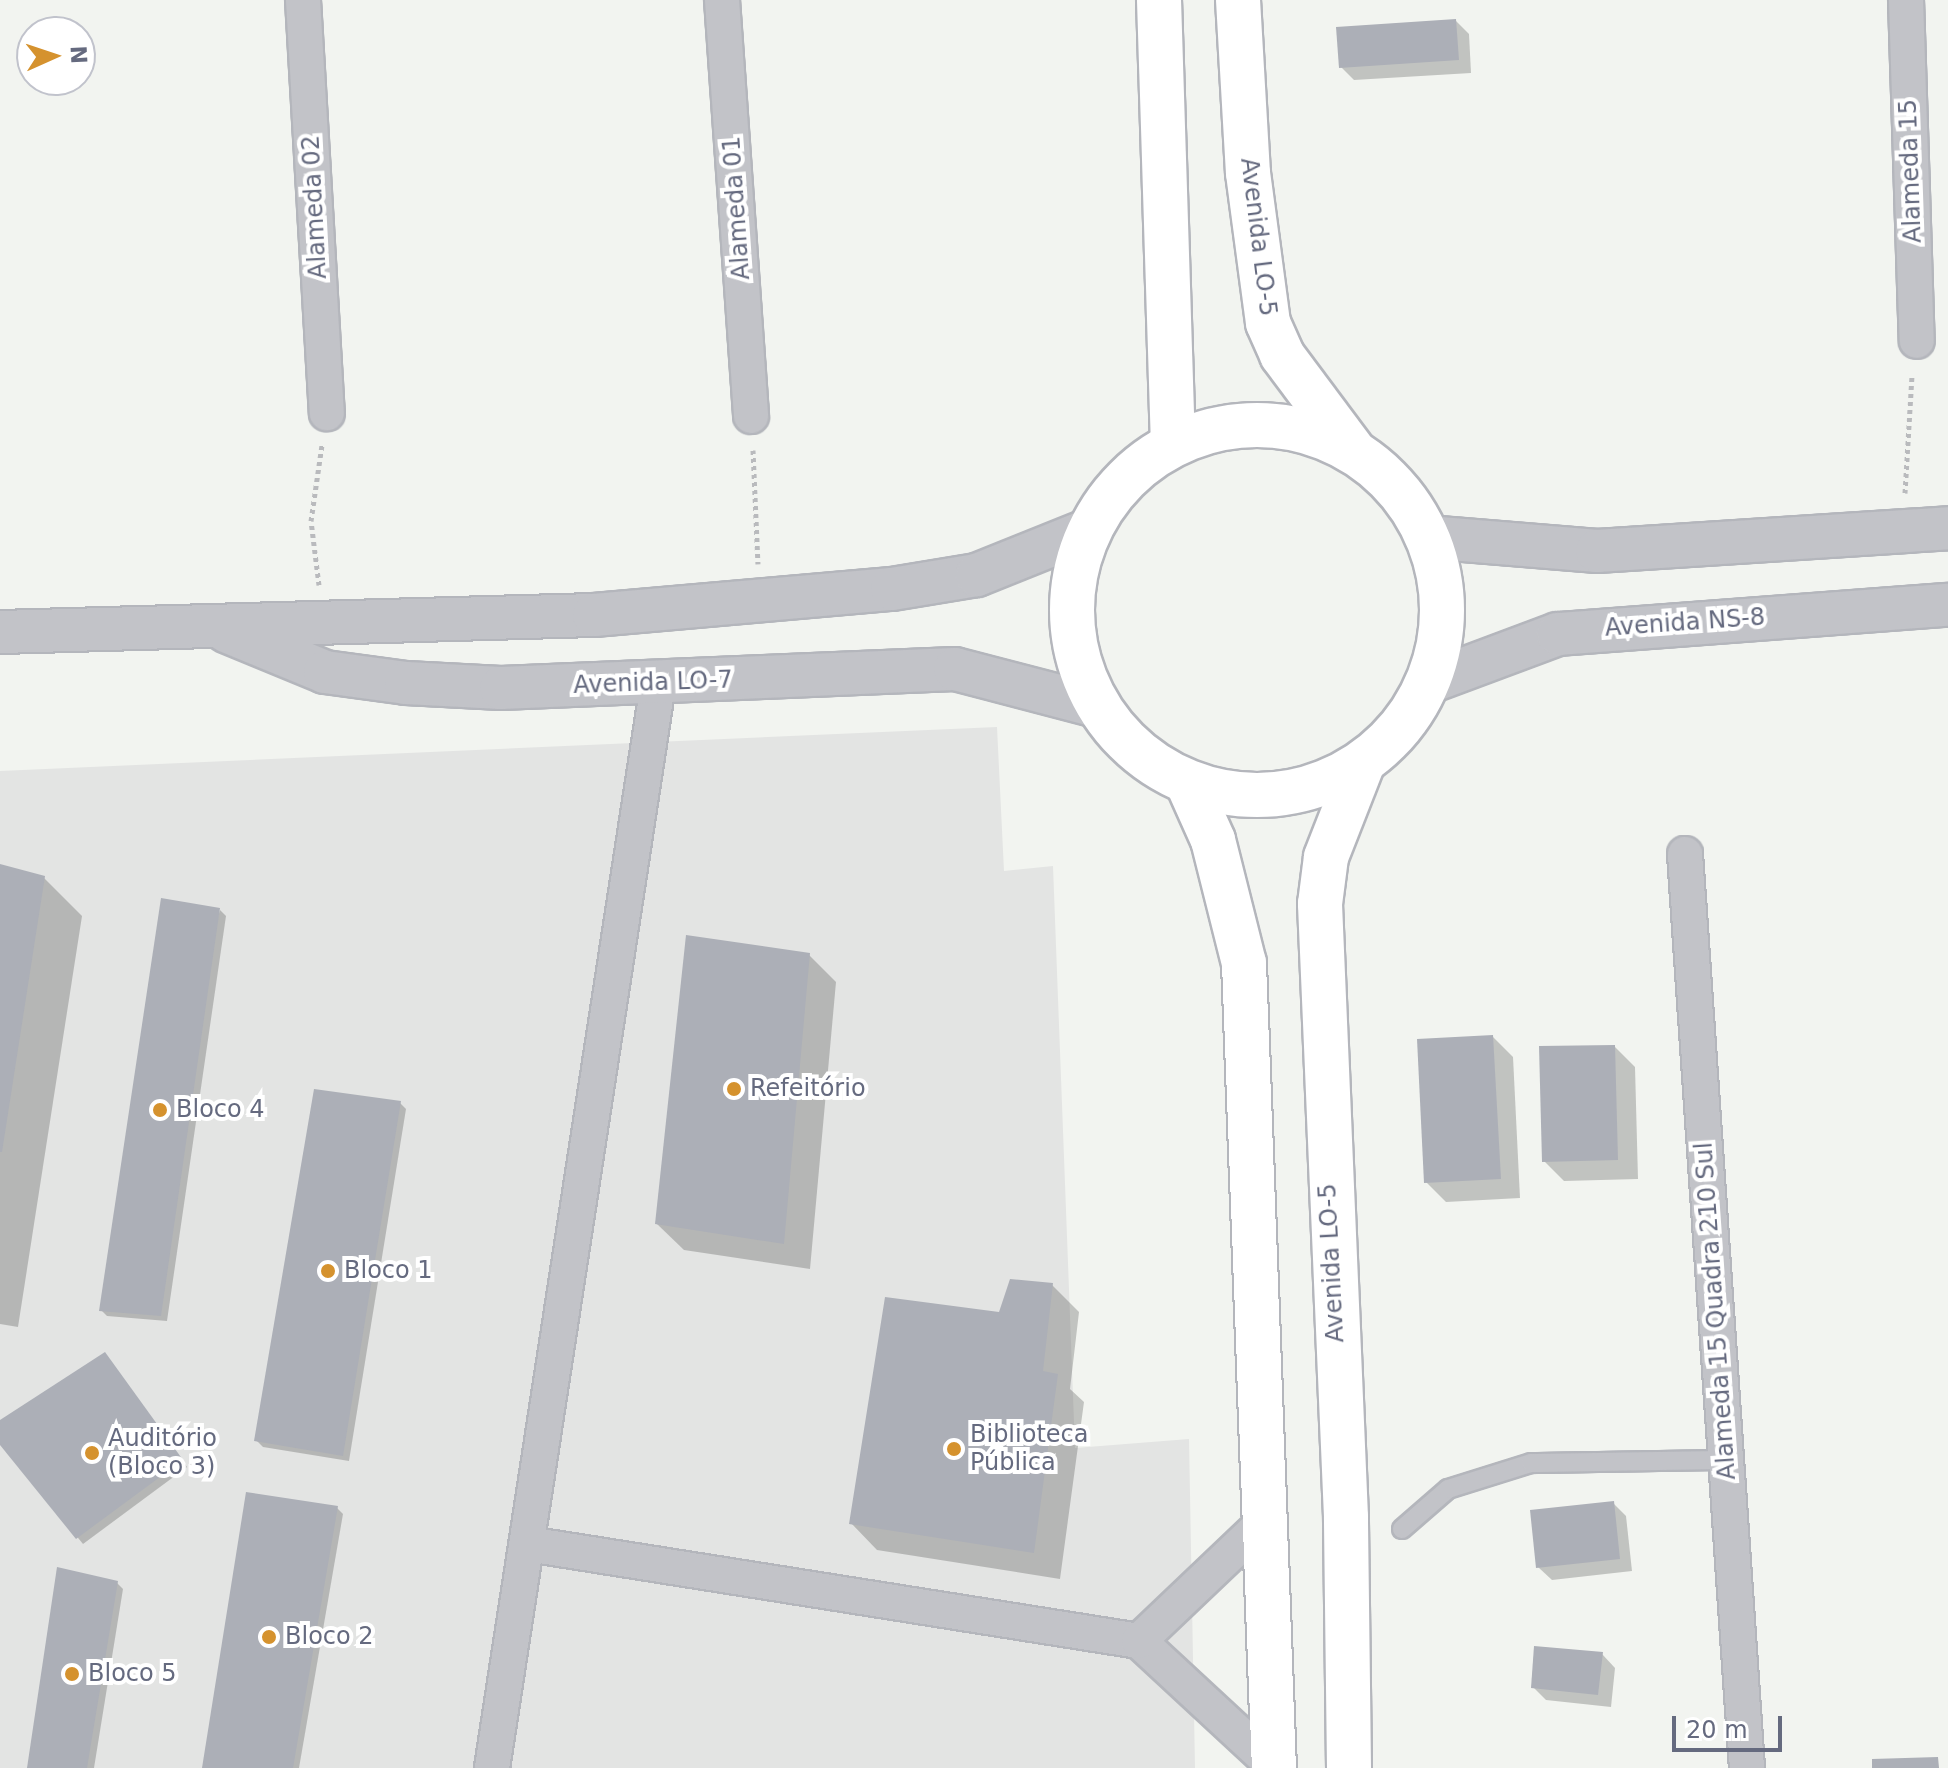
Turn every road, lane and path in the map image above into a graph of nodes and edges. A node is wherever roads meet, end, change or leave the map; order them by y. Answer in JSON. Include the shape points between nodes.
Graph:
{"nodes":[{"id":1,"x":303,"y":0,"type":"edge"},
{"id":2,"x":722,"y":0,"type":"edge"},
{"id":3,"x":1159,"y":0,"type":"edge"},
{"id":4,"x":1238,"y":0,"type":"edge"},
{"id":5,"x":1906,"y":0,"type":"edge"},
{"id":6,"x":1917,"y":341,"type":"joint"},
{"id":7,"x":327,"y":413,"type":"joint"},
{"id":8,"x":751,"y":416,"type":"joint"},
{"id":9,"x":1173,"y":444,"type":"junction"},
{"id":10,"x":1352,"y":449,"type":"junction"},
{"id":11,"x":1948,"y":528,"type":"edge"},
{"id":12,"x":1089,"y":530,"type":"junction"},
{"id":13,"x":1906,"y":530,"type":"junction"},
{"id":14,"x":1427,"y":537,"type":"junction"},
{"id":15,"x":760,"y":601,"type":"junction"},
{"id":16,"x":1948,"y":605,"type":"edge"},
{"id":17,"x":323,"y":622,"type":"junction"},
{"id":18,"x":214,"y":626,"type":"junction"},
{"id":19,"x":0,"y":632,"type":"edge"},
{"id":20,"x":1432,"y":681,"type":"junction"},
{"id":21,"x":658,"y":684,"type":"junction"},
{"id":22,"x":1097,"y":706,"type":"junction"},
{"id":23,"x":1362,"y":765,"type":"junction"},
{"id":24,"x":1188,"y":784,"type":"junction"},
{"id":25,"x":1685,"y":854,"type":"dead end"},
{"id":26,"x":1726,"y":1460,"type":"junction"},
{"id":27,"x":1264,"y":1522,"type":"junction"},
{"id":28,"x":1402,"y":1529,"type":"dead end"},
{"id":29,"x":528,"y":1544,"type":"junction"},
{"id":30,"x":1139,"y":1641,"type":"junction"},
{"id":31,"x":1274,"y":1767,"type":"edge"},
{"id":32,"x":492,"y":1768,"type":"edge"},
{"id":33,"x":1349,"y":1768,"type":"edge"},
{"id":34,"x":1747,"y":1768,"type":"edge"}],
"edges":[{"from":1,"to":7,"type":"street","name":"Alameda 02"},
{"from":2,"to":8,"type":"street","name":"Alameda 01"},
{"from":3,"to":9,"type":"main road"},
{"from":4,"to":10,"type":"main road","name":"Avenida LO-5","via":[[1248,173],[1268,323],[1282,355]]},
{"from":5,"to":6,"type":"street","name":"Alameda 15"},
{"from":6,"to":13,"type":"path","via":[[1904,436]]},
{"from":7,"to":17,"type":"path","via":[[311,521]]},
{"from":8,"to":15,"type":"path"},
{"from":9,"to":10,"type":"main road","via":[[1231,425],[1294,427]]},
{"from":9,"to":12,"type":"main road","via":[[1124,480]]},
{"from":10,"to":14,"type":"main road","via":[[1400,490]]},
{"from":11,"to":13,"type":"street"},
{"from":12,"to":15,"type":"street","name":"Avenida LO-7","via":[[977,575]]},
{"from":12,"to":22,"type":"main road","via":[[1072,588],[1076,649]]},
{"from":13,"to":14,"type":"street","via":[[1597,551]]},
{"from":14,"to":20,"type":"main road","via":[[1444,605]]},
{"from":15,"to":17,"type":"street","name":"Avenida LO-7","via":[[594,615]]},
{"from":16,"to":20,"type":"street","name":"Avenida NS-8","via":[[1558,634]]},
{"from":17,"to":18,"type":"street","name":"Avenida LO-7"},
{"from":18,"to":19,"type":"street","name":"Avenida LO-7"},
{"from":18,"to":21,"type":"street","name":"Avenida LO-7","via":[[356,679],[501,688]]},
{"from":20,"to":23,"type":"main road","via":[[1406,723]]},
{"from":21,"to":22,"type":"street","name":"Avenida LO-7","via":[[955,669]]},
{"from":21,"to":29,"type":"street"},
{"from":22,"to":24,"type":"main road","via":[[1137,752]]},
{"from":23,"to":24,"type":"main road","via":[[1308,790],[1262,796]]},
{"from":23,"to":33,"type":"main road","name":"Avenida LO-5","via":[[1326,857],[1320,904],[1346,1517]]},
{"from":24,"to":27,"type":"main road","via":[[1213,840],[1244,963]]},
{"from":25,"to":26,"type":"street","name":"Alameda 15 Quadra 210 Sul"},
{"from":26,"to":28,"type":"lane","via":[[1531,1463],[1448,1489]]},
{"from":26,"to":34,"type":"street","name":"Alameda 15 Quadra 210 Sul"},
{"from":27,"to":30,"type":"street"},
{"from":27,"to":31,"type":"main road"},
{"from":29,"to":30,"type":"street"},
{"from":29,"to":32,"type":"street"},
{"from":30,"to":31,"type":"street"}]}
